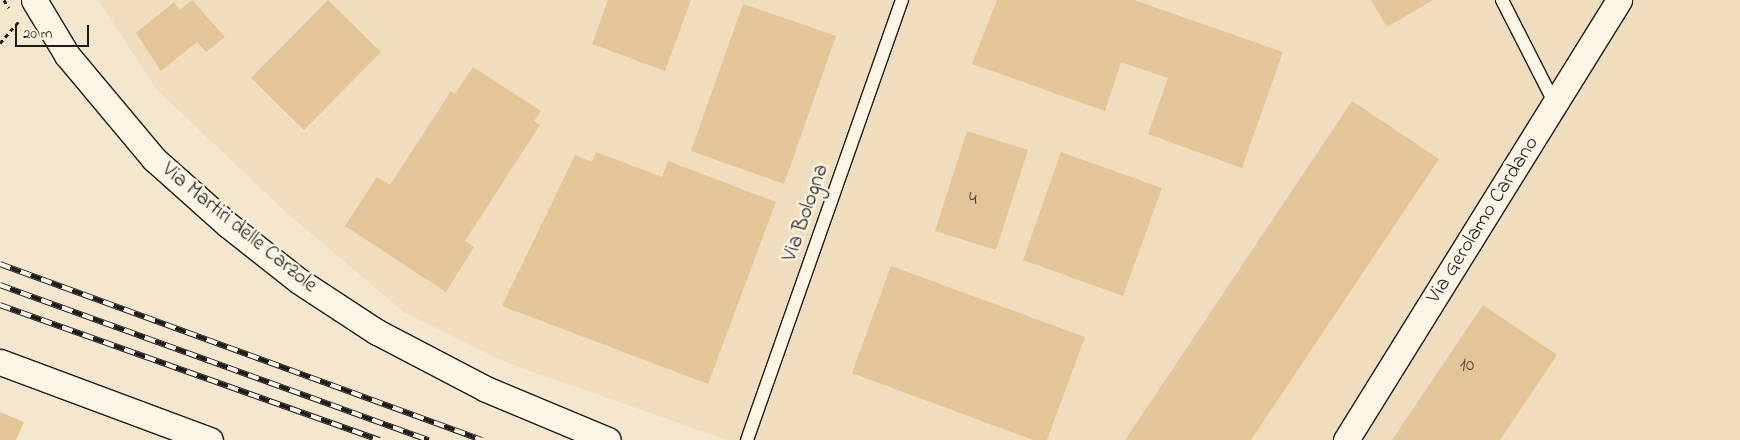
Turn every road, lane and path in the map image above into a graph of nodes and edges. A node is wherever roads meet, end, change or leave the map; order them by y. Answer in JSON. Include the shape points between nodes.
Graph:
{"nodes":[{"id":1,"x":34,"y":0,"type":"edge"},
{"id":2,"x":902,"y":0,"type":"edge"},
{"id":3,"x":1502,"y":0,"type":"edge"},
{"id":4,"x":1619,"y":0,"type":"edge"},
{"id":5,"x":18,"y":22,"type":"dead end"},
{"id":6,"x":0,"y":43,"type":"edge"},
{"id":7,"x":1555,"y":104,"type":"junction"},
{"id":8,"x":0,"y":362,"type":"edge"},
{"id":9,"x":210,"y":440,"type":"edge"},
{"id":10,"x":608,"y":440,"type":"edge"},
{"id":11,"x":747,"y":440,"type":"edge"},
{"id":12,"x":1346,"y":440,"type":"edge"}],
"edges":[{"from":1,"to":10,"type":"street","name":"Via Martiri delle Carzole","via":[[67,55],[154,159],[228,225],[299,281],[377,332],[486,389]]},
{"from":2,"to":11,"type":"lane","name":"Via Bologna"},
{"from":3,"to":7,"type":"lane"},
{"from":4,"to":7,"type":"street","name":"Via Gerolamo Cardano"},
{"from":5,"to":6,"type":"path"},
{"from":7,"to":12,"type":"street","name":"Via Gerolamo Cardano"},
{"from":8,"to":9,"type":"street"}]}
